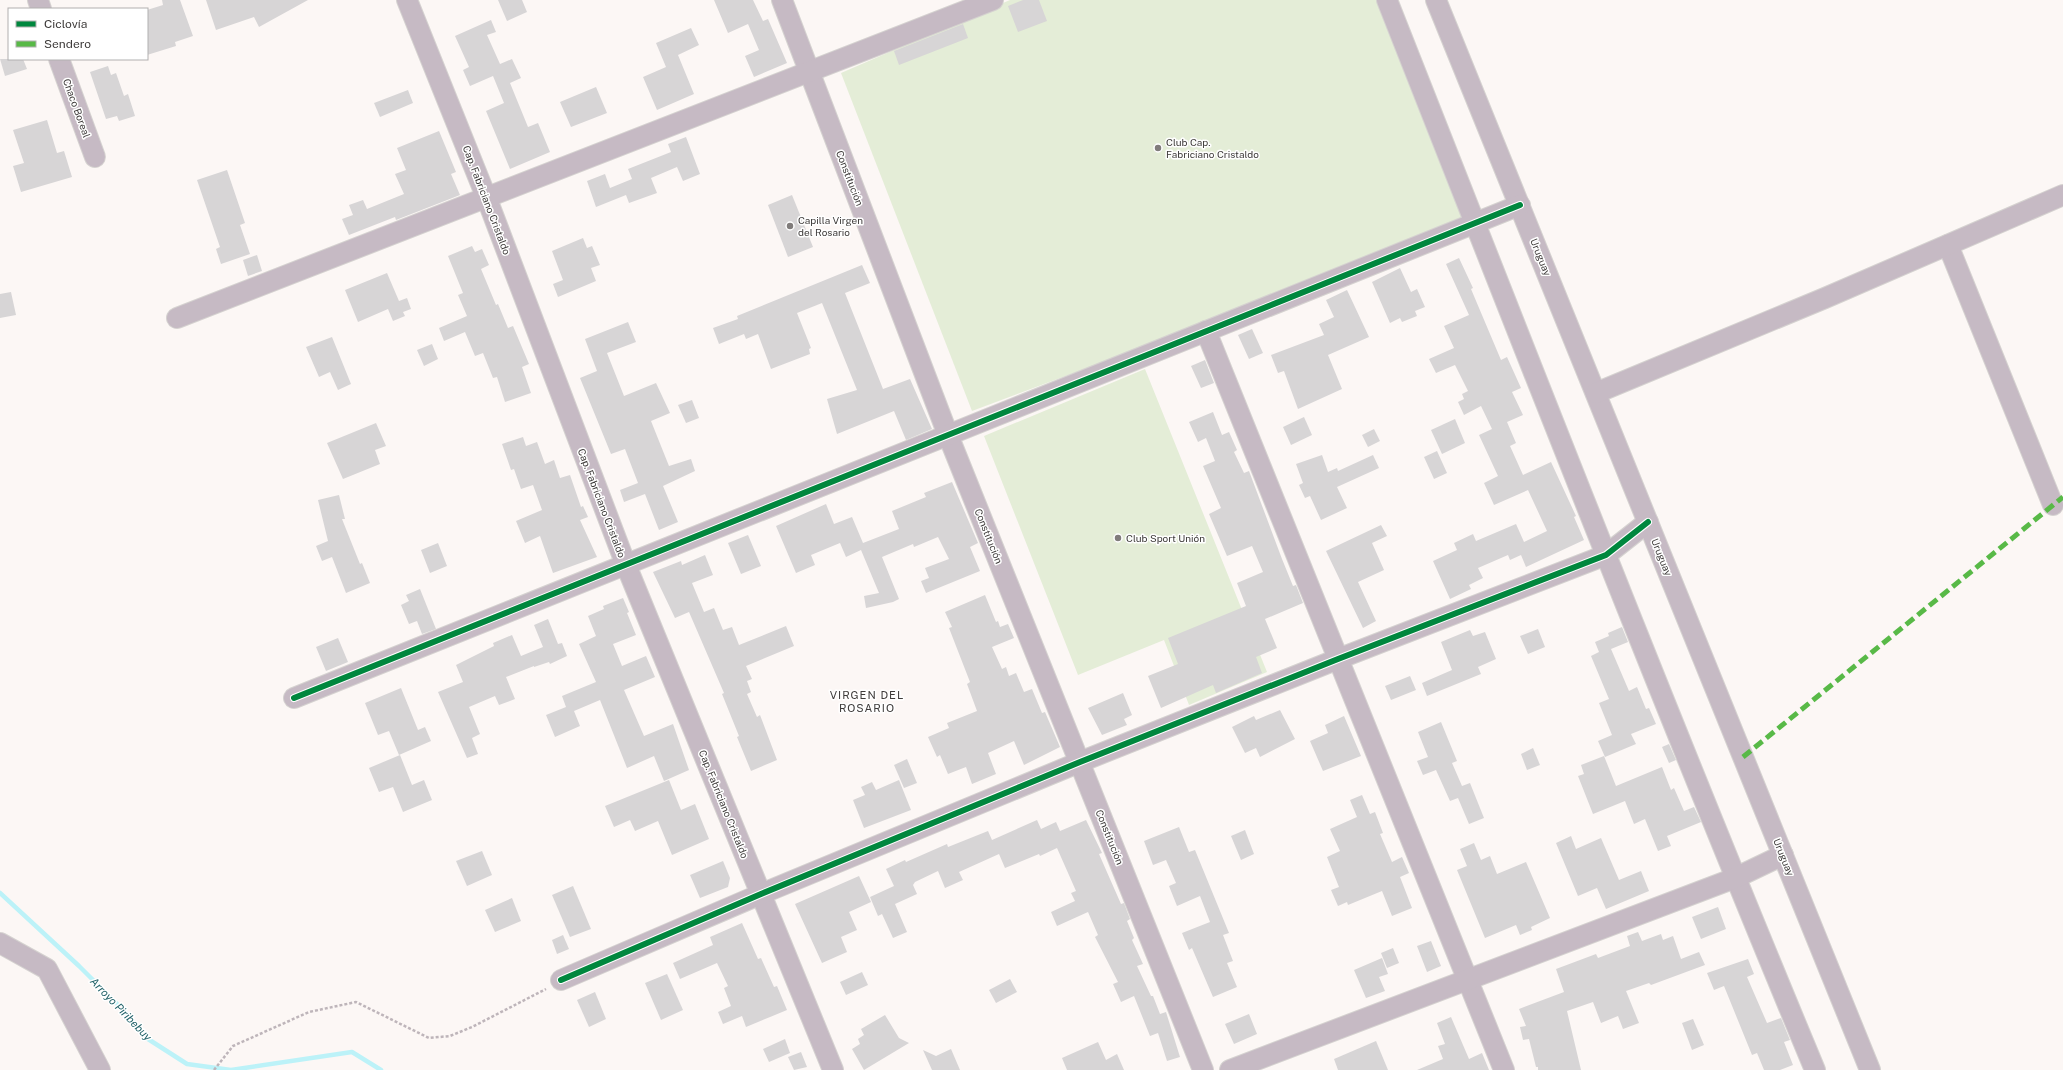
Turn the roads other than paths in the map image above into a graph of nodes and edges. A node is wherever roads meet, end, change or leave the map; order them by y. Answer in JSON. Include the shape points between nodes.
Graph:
{"nodes":[{"id":1,"x":407,"y":0,"type":"edge"},
{"id":2,"x":782,"y":0,"type":"edge"},
{"id":3,"x":993,"y":0,"type":"edge"},
{"id":4,"x":1387,"y":0,"type":"edge"},
{"id":5,"x":1436,"y":0,"type":"edge"},
{"id":6,"x":59,"y":60,"type":"edge"},
{"id":7,"x":809,"y":71,"type":"junction"},
{"id":8,"x":95,"y":156,"type":"dead end"},
{"id":9,"x":2063,"y":195,"type":"edge"},
{"id":10,"x":487,"y":199,"type":"junction"},
{"id":11,"x":1520,"y":205,"type":"junction"},
{"id":12,"x":1475,"y":223,"type":"junction"},
{"id":13,"x":1948,"y":245,"type":"junction"},
{"id":14,"x":177,"y":318,"type":"dead end"},
{"id":15,"x":1206,"y":331,"type":"junction"},
{"id":16,"x":1596,"y":394,"type":"junction"},
{"id":17,"x":948,"y":435,"type":"junction"},
{"id":18,"x":2053,"y":505,"type":"dead end"},
{"id":19,"x":1648,"y":522,"type":"junction"},
{"id":20,"x":1606,"y":555,"type":"junction"},
{"id":21,"x":626,"y":565,"type":"junction"},
{"id":22,"x":1338,"y":659,"type":"junction"},
{"id":23,"x":294,"y":698,"type":"dead end"},
{"id":24,"x":1080,"y":762,"type":"junction"},
{"id":25,"x":1783,"y":855,"type":"junction"},
{"id":26,"x":1735,"y":878,"type":"junction"},
{"id":27,"x":760,"y":894,"type":"junction"},
{"id":28,"x":0,"y":943,"type":"edge"},
{"id":29,"x":1468,"y":979,"type":"junction"},
{"id":30,"x":561,"y":980,"type":"road end"},
{"id":31,"x":100,"y":1070,"type":"edge"},
{"id":32,"x":833,"y":1070,"type":"edge"},
{"id":33,"x":1203,"y":1070,"type":"edge"},
{"id":34,"x":1230,"y":1070,"type":"edge"},
{"id":35,"x":1504,"y":1070,"type":"edge"},
{"id":36,"x":1815,"y":1070,"type":"edge"},
{"id":37,"x":1870,"y":1070,"type":"edge"}],
"edges":[{"from":1,"to":10,"type":"street","name":"Cap. Fabriciano Cristaldo"},
{"from":2,"to":7,"type":"street","name":"Constitución"},
{"from":3,"to":7,"type":"street"},
{"from":4,"to":12,"type":"street"},
{"from":5,"to":11,"type":"street","name":"Uruguay"},
{"from":6,"to":8,"type":"street","name":"Chaco Boreal"},
{"from":7,"to":10,"type":"street"},
{"from":7,"to":17,"type":"street","name":"Constitución"},
{"from":9,"to":13,"type":"street"},
{"from":10,"to":14,"type":"street"},
{"from":10,"to":21,"type":"street","name":"Cap. Fabriciano Cristaldo"},
{"from":11,"to":12,"type":"street"},
{"from":11,"to":16,"type":"street","name":"Uruguay"},
{"from":12,"to":15,"type":"street"},
{"from":12,"to":20,"type":"street"},
{"from":13,"to":16,"type":"street"},
{"from":13,"to":18,"type":"street"},
{"from":15,"to":17,"type":"street"},
{"from":15,"to":22,"type":"street"},
{"from":16,"to":19,"type":"street","name":"Uruguay"},
{"from":17,"to":21,"type":"street"},
{"from":17,"to":24,"type":"street","name":"Constitución"},
{"from":19,"to":20,"type":"street"},
{"from":19,"to":25,"type":"street","name":"Uruguay"},
{"from":20,"to":22,"type":"street"},
{"from":20,"to":26,"type":"street"},
{"from":21,"to":23,"type":"street"},
{"from":21,"to":27,"type":"street","name":"Cap. Fabriciano Cristaldo"},
{"from":22,"to":24,"type":"street"},
{"from":22,"to":29,"type":"street"},
{"from":24,"to":27,"type":"street"},
{"from":24,"to":33,"type":"street","name":"Constitución"},
{"from":25,"to":26,"type":"street"},
{"from":25,"to":37,"type":"street","name":"Uruguay"},
{"from":26,"to":29,"type":"street"},
{"from":26,"to":36,"type":"street"},
{"from":27,"to":30,"type":"street"},
{"from":27,"to":32,"type":"street","name":"Cap. Fabriciano Cristaldo"},
{"from":28,"to":31,"type":"street","via":[[47,969]]},
{"from":29,"to":34,"type":"street"},
{"from":29,"to":35,"type":"street"}]}
